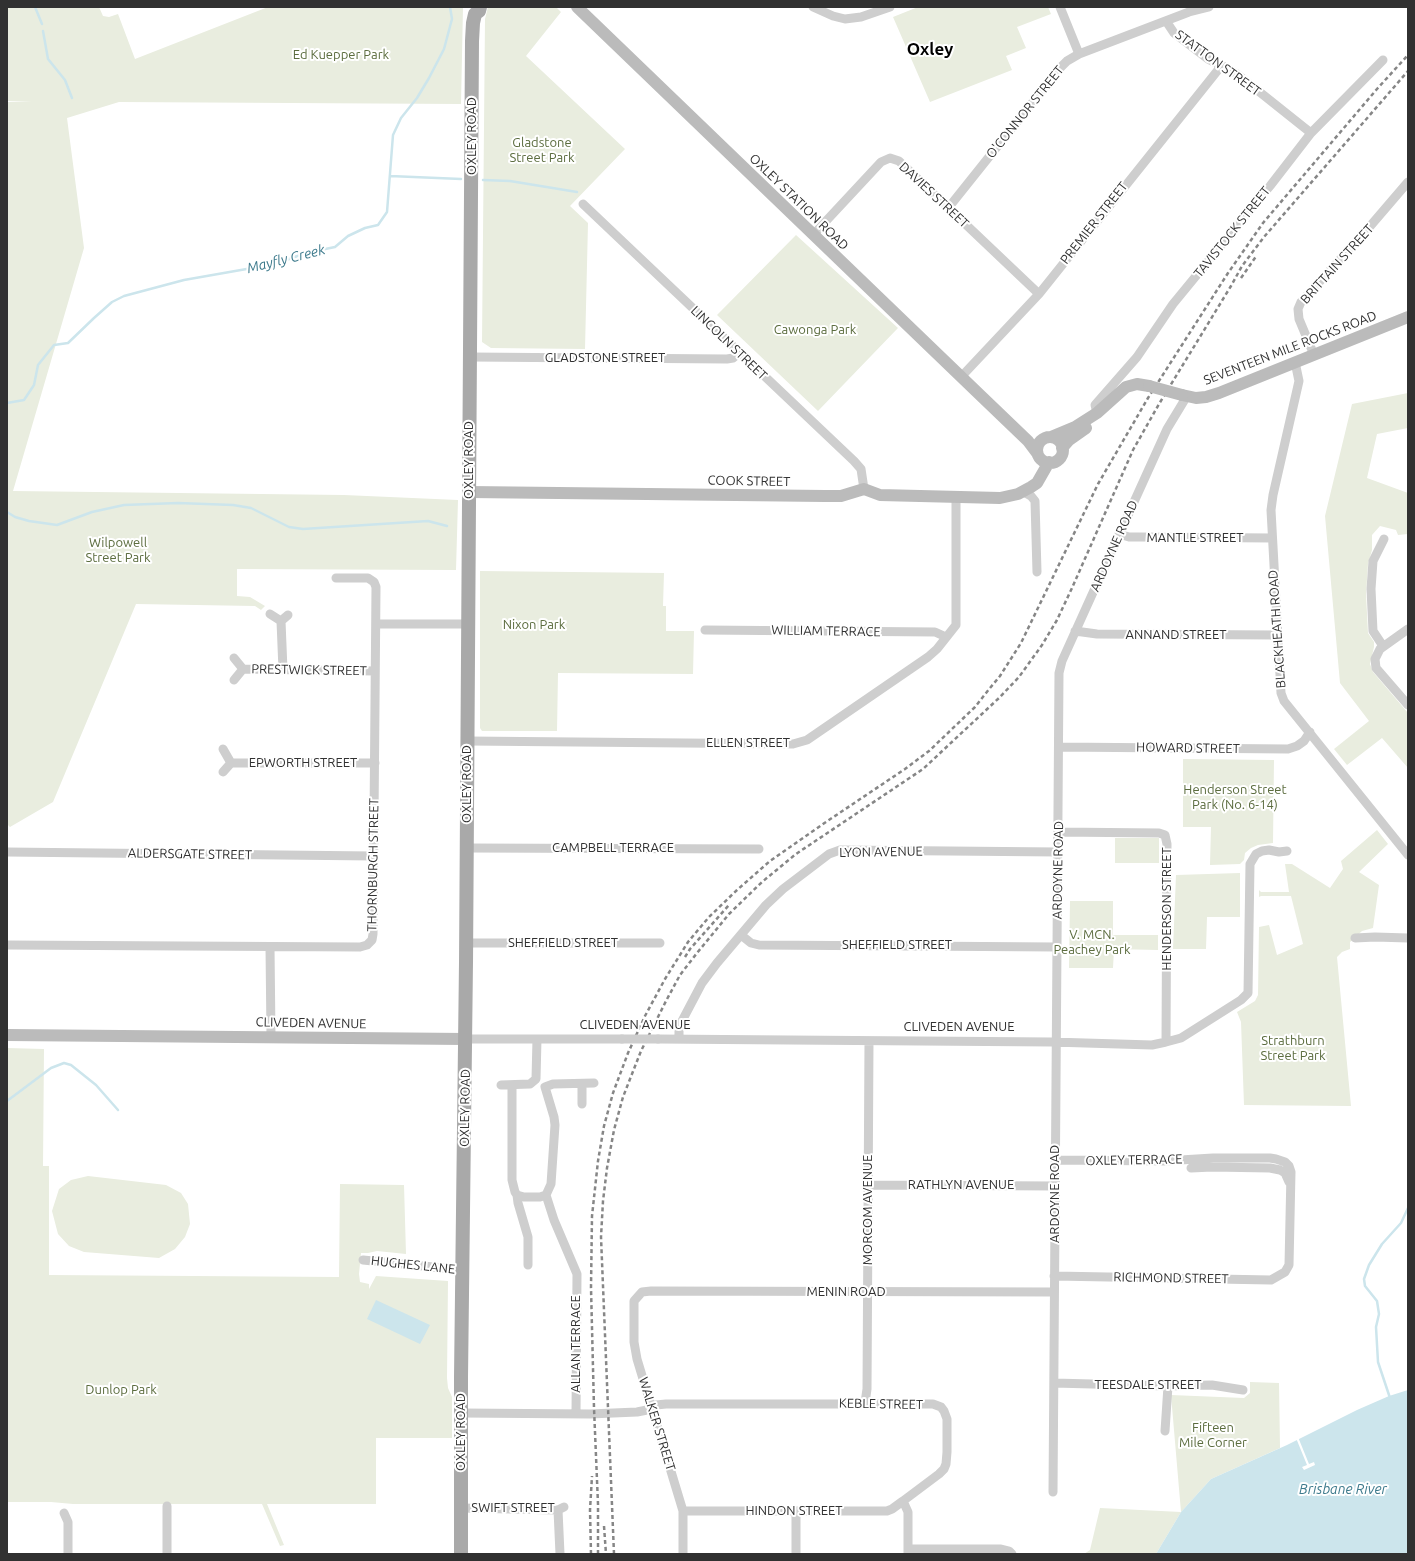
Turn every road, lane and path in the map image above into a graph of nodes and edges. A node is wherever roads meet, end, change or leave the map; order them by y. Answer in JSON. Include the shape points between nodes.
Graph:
{"nodes":[{"id":1,"x":813,"y":7,"type":"edge"},
{"id":2,"x":890,"y":7,"type":"edge"},
{"id":3,"x":1060,"y":7,"type":"edge"},
{"id":4,"x":1209,"y":7,"type":"edge"},
{"id":5,"x":584,"y":9,"type":"edge"},
{"id":6,"x":476,"y":10,"type":"edge"},
{"id":7,"x":1166,"y":21,"type":"junction"},
{"id":8,"x":1079,"y":54,"type":"junction"},
{"id":9,"x":1383,"y":60,"type":"dead end"},
{"id":10,"x":1222,"y":65,"type":"junction"},
{"id":11,"x":1311,"y":133,"type":"junction"},
{"id":12,"x":1408,"y":182,"type":"edge"},
{"id":13,"x":584,"y":204,"type":"dead end"},
{"id":14,"x":949,"y":207,"type":"junction"},
{"id":15,"x":813,"y":235,"type":"junction"},
{"id":16,"x":1039,"y":294,"type":"junction"},
{"id":17,"x":1408,"y":317,"type":"edge"},
{"id":18,"x":739,"y":353,"type":"junction"},
{"id":19,"x":1314,"y":355,"type":"junction"},
{"id":20,"x":470,"y":358,"type":"junction"},
{"id":21,"x":1295,"y":362,"type":"junction"},
{"id":22,"x":961,"y":377,"type":"junction"},
{"id":23,"x":1184,"y":396,"type":"junction"},
{"id":24,"x":1097,"y":413,"type":"junction"},
{"id":25,"x":1003,"y":416,"type":"junction"},
{"id":26,"x":1049,"y":437,"type":"junction"},
{"id":27,"x":1062,"y":448,"type":"junction"},
{"id":28,"x":1042,"y":457,"type":"junction"},
{"id":29,"x":864,"y":489,"type":"junction"},
{"id":30,"x":469,"y":492,"type":"junction"},
{"id":31,"x":1024,"y":492,"type":"junction"},
{"id":32,"x":956,"y":497,"type":"junction"},
{"id":33,"x":1119,"y":534,"type":"junction"},
{"id":34,"x":1272,"y":538,"type":"junction"},
{"id":35,"x":1384,"y":539,"type":"dead end"},
{"id":36,"x":1037,"y":572,"type":"dead end"},
{"id":37,"x":336,"y":578,"type":"dead end"},
{"id":38,"x":270,"y":614,"type":"dead end"},
{"id":39,"x":376,"y":624,"type":"junction"},
{"id":40,"x":468,"y":624,"type":"junction"},
{"id":41,"x":1408,"y":629,"type":"edge"},
{"id":42,"x":705,"y":630,"type":"dead end"},
{"id":43,"x":1075,"y":631,"type":"junction"},
{"id":44,"x":1277,"y":635,"type":"junction"},
{"id":45,"x":946,"y":637,"type":"junction"},
{"id":46,"x":1383,"y":646,"type":"junction"},
{"id":47,"x":234,"y":658,"type":"dead end"},
{"id":48,"x":243,"y":669,"type":"junction"},
{"id":49,"x":283,"y":670,"type":"junction"},
{"id":50,"x":375,"y":671,"type":"junction"},
{"id":51,"x":234,"y":680,"type":"dead end"},
{"id":52,"x":1408,"y":705,"type":"edge"},
{"id":53,"x":1310,"y":732,"type":"junction"},
{"id":54,"x":468,"y":742,"type":"junction"},
{"id":55,"x":1059,"y":747,"type":"junction"},
{"id":56,"x":222,"y":749,"type":"dead end"},
{"id":57,"x":231,"y":762,"type":"junction"},
{"id":58,"x":374,"y":763,"type":"junction"},
{"id":59,"x":223,"y":772,"type":"dead end"},
{"id":60,"x":1058,"y":832,"type":"junction"},
{"id":61,"x":467,"y":848,"type":"junction"},
{"id":62,"x":760,"y":849,"type":"dead end"},
{"id":63,"x":1287,"y":851,"type":"dead end"},
{"id":64,"x":7,"y":852,"type":"edge"},
{"id":65,"x":1058,"y":852,"type":"junction"},
{"id":66,"x":1408,"y":855,"type":"edge"},
{"id":67,"x":373,"y":856,"type":"junction"},
{"id":68,"x":741,"y":935,"type":"junction"},
{"id":69,"x":1356,"y":938,"type":"dead end"},
{"id":70,"x":1408,"y":938,"type":"edge"},
{"id":71,"x":466,"y":943,"type":"junction"},
{"id":72,"x":660,"y":943,"type":"dead end"},
{"id":73,"x":7,"y":945,"type":"edge"},
{"id":74,"x":270,"y":947,"type":"junction"},
{"id":75,"x":1057,"y":947,"type":"junction"},
{"id":76,"x":7,"y":1035,"type":"edge"},
{"id":77,"x":271,"y":1036,"type":"junction"},
{"id":78,"x":465,"y":1039,"type":"junction"},
{"id":79,"x":537,"y":1039,"type":"junction"},
{"id":80,"x":679,"y":1039,"type":"junction"},
{"id":81,"x":869,"y":1041,"type":"junction"},
{"id":82,"x":1056,"y":1042,"type":"junction"},
{"id":83,"x":1166,"y":1042,"type":"junction"},
{"id":84,"x":536,"y":1079,"type":"junction"},
{"id":85,"x":594,"y":1083,"type":"dead end"},
{"id":86,"x":582,"y":1084,"type":"junction"},
{"id":87,"x":501,"y":1085,"type":"dead end"},
{"id":88,"x":512,"y":1085,"type":"junction"},
{"id":89,"x":545,"y":1088,"type":"junction"},
{"id":90,"x":582,"y":1104,"type":"dead end"},
{"id":91,"x":1055,"y":1160,"type":"junction"},
{"id":92,"x":1212,"y":1162,"type":"junction"},
{"id":93,"x":1191,"y":1168,"type":"dead end"},
{"id":94,"x":868,"y":1185,"type":"junction"},
{"id":95,"x":1055,"y":1186,"type":"junction"},
{"id":96,"x":517,"y":1195,"type":"junction"},
{"id":97,"x":546,"y":1195,"type":"junction"},
{"id":98,"x":363,"y":1260,"type":"dead end"},
{"id":99,"x":528,"y":1265,"type":"dead end"},
{"id":100,"x":463,"y":1270,"type":"junction"},
{"id":101,"x":1285,"y":1272,"type":"joint"},
{"id":102,"x":1054,"y":1276,"type":"junction"},
{"id":103,"x":867,"y":1292,"type":"junction"},
{"id":104,"x":1054,"y":1292,"type":"junction"},
{"id":105,"x":638,"y":1295,"type":"joint"},
{"id":106,"x":1054,"y":1383,"type":"junction"},
{"id":107,"x":1168,"y":1386,"type":"junction"},
{"id":108,"x":1243,"y":1390,"type":"dead end"},
{"id":109,"x":865,"y":1403,"type":"junction"},
{"id":110,"x":651,"y":1408,"type":"junction"},
{"id":111,"x":462,"y":1413,"type":"junction"},
{"id":112,"x":576,"y":1414,"type":"junction"},
{"id":113,"x":1165,"y":1431,"type":"dead end"},
{"id":114,"x":1053,"y":1492,"type":"dead end"},
{"id":115,"x":903,"y":1501,"type":"junction"},
{"id":116,"x":167,"y":1506,"type":"dead end"},
{"id":117,"x":462,"y":1508,"type":"junction"},
{"id":118,"x":796,"y":1510,"type":"junction"},
{"id":119,"x":683,"y":1511,"type":"junction"},
{"id":120,"x":64,"y":1513,"type":"dead end"},
{"id":121,"x":908,"y":1551,"type":"edge"},
{"id":122,"x":68,"y":1554,"type":"edge"},
{"id":123,"x":167,"y":1554,"type":"edge"},
{"id":124,"x":461,"y":1554,"type":"edge"},
{"id":125,"x":560,"y":1554,"type":"edge"},
{"id":126,"x":683,"y":1554,"type":"edge"},
{"id":127,"x":796,"y":1554,"type":"edge"},
{"id":128,"x":1012,"y":1554,"type":"edge"}],
"edges":[{"from":1,"to":2,"type":"street","via":[[845,19],[860,18]]},
{"from":3,"to":8,"type":"street"},
{"from":4,"to":7,"type":"street","name":"O'CONNOR STREET"},
{"from":5,"to":15,"type":"main road","name":"OXLEY STATION ROAD"},
{"from":6,"to":20,"type":"main road","name":"OXLEY ROAD","via":[[472,41]]},
{"from":7,"to":8,"type":"street","name":"O'CONNOR STREET"},
{"from":7,"to":10,"type":"street","name":"STATTON STREET","via":[[1174,33],[1208,59]]},
{"from":8,"to":14,"type":"street","name":"O'CONNOR STREET","via":[[1060,68]]},
{"from":9,"to":11,"type":"street","name":"TAVISTOCK STREET"},
{"from":10,"to":11,"type":"street","name":"STATTON STREET"},
{"from":10,"to":16,"type":"street","name":"PREMIER STREET"},
{"from":11,"to":24,"type":"street","name":"TAVISTOCK STREET","via":[[1173,304],[1137,357],[1095,405]]},
{"from":12,"to":19,"type":"street","name":"BRITTAIN STREET","via":[[1301,302],[1298,309],[1299,318]]},
{"from":13,"to":18,"type":"street","name":"LINCOLN STREET"},
{"from":14,"to":15,"type":"street","name":"DAVIES STREET","via":[[899,161],[890,158],[881,162]]},
{"from":14,"to":16,"type":"street","name":"DAVIES STREET"},
{"from":15,"to":22,"type":"main road","name":"OXLEY STATION ROAD"},
{"from":16,"to":22,"type":"street","name":"PREMIER STREET"},
{"from":17,"to":19,"type":"main road","name":"SEVENTEEN MILE ROCKS ROAD"},
{"from":18,"to":20,"type":"street","name":"GLADSTONE STREET","via":[[727,359]]},
{"from":18,"to":29,"type":"street","name":"LINCOLN STREET","via":[[854,460],[861,469]]},
{"from":19,"to":21,"type":"main road","name":"SEVENTEEN MILE ROCKS ROAD"},
{"from":20,"to":30,"type":"main road","name":"OXLEY ROAD"},
{"from":21,"to":23,"type":"main road","name":"SEVENTEEN MILE ROCKS ROAD","via":[[1206,397]]},
{"from":21,"to":34,"type":"street","name":"BLACKHEATH ROAD","via":[[1299,381],[1273,495]]},
{"from":22,"to":25,"type":"main road","name":"OXLEY STATION ROAD"},
{"from":23,"to":24,"type":"main road","name":"SEVENTEEN MILE ROCKS ROAD","bridge":true,"via":[[1137,384],[1126,387]]},
{"from":23,"to":33,"type":"street","name":"ARDOYNE ROAD"},
{"from":24,"to":26,"type":"main road","name":"SEVENTEEN MILE ROCKS ROAD","via":[[1075,427]]},
{"from":24,"to":27,"type":"main road","name":"SEVENTEEN MILE ROCKS ROAD","via":[[1093,422]]},
{"from":25,"to":26,"type":"main road","name":"OXLEY STATION ROAD","via":[[1027,432]]},
{"from":25,"to":28,"type":"main road","name":"OXLEY STATION ROAD"},
{"from":26,"to":27,"type":"main road","via":[[1059,441]]},
{"from":26,"to":28,"type":"main road","via":[[1040,442],[1037,449]]},
{"from":27,"to":28,"type":"main road","via":[[1057,460]]},
{"from":28,"to":31,"type":"main road"},
{"from":29,"to":30,"type":"main road","name":"COOK STREET","via":[[842,496]]},
{"from":29,"to":32,"type":"main road","via":[[880,495]]},
{"from":30,"to":40,"type":"main road","name":"OXLEY ROAD"},
{"from":31,"to":32,"type":"main road","via":[[1004,497]]},
{"from":31,"to":36,"type":"street","via":[[1035,501]]},
{"from":32,"to":45,"type":"street","name":"ELLEN STREET","via":[[957,620]]},
{"from":33,"to":34,"type":"street","name":"MANTLE STREET","via":[[1128,537]]},
{"from":33,"to":43,"type":"street","name":"ARDOYNE ROAD"},
{"from":34,"to":44,"type":"street","name":"BLACKHEATH ROAD"},
{"from":35,"to":46,"type":"street","via":[[1373,561],[1371,590],[1373,631]]},
{"from":37,"to":39,"type":"street","name":"THORNBURGH STREET","via":[[368,578],[374,582]]},
{"from":38,"to":49,"type":"street","via":[[284,618]]},
{"from":39,"to":40,"type":"street"},
{"from":39,"to":50,"type":"street","name":"THORNBURGH STREET"},
{"from":40,"to":54,"type":"main road","name":"OXLEY ROAD"},
{"from":41,"to":46,"type":"street"},
{"from":42,"to":45,"type":"street","name":"WILLIAM TERRACE","via":[[935,632]]},
{"from":43,"to":44,"type":"street","name":"ANNAND STREET","via":[[1097,634]]},
{"from":43,"to":55,"type":"street","name":"ARDOYNE ROAD","via":[[1059,673]]},
{"from":44,"to":53,"type":"street","name":"BLACKHEATH ROAD","via":[[1281,693],[1284,701]]},
{"from":45,"to":54,"type":"street","name":"ELLEN STREET","via":[[928,657],[800,743]]},
{"from":46,"to":52,"type":"street","via":[[1375,659],[1376,668]]},
{"from":47,"to":48,"type":"street","name":"PRESTWICK STREET"},
{"from":48,"to":49,"type":"street","name":"PRESTWICK STREET"},
{"from":48,"to":51,"type":"street","name":"PRESTWICK STREET"},
{"from":49,"to":50,"type":"street","name":"PRESTWICK STREET"},
{"from":50,"to":58,"type":"street","name":"THORNBURGH STREET"},
{"from":53,"to":55,"type":"street","name":"HOWARD STREET","via":[[1304,741],[1288,750]]},
{"from":53,"to":66,"type":"street","name":"BLACKHEATH ROAD"},
{"from":54,"to":61,"type":"main road","name":"OXLEY ROAD"},
{"from":55,"to":60,"type":"street","name":"ARDOYNE ROAD"},
{"from":56,"to":57,"type":"street","name":"EPWORTH STREET"},
{"from":57,"to":58,"type":"street","name":"EPWORTH STREET"},
{"from":57,"to":59,"type":"street","name":"EPWORTH STREET"},
{"from":58,"to":67,"type":"street","name":"THORNBURGH STREET"},
{"from":60,"to":65,"type":"street","name":"ARDOYNE ROAD"},
{"from":60,"to":83,"type":"street","name":"HENDERSON STREET","via":[[1165,835]]},
{"from":61,"to":62,"type":"street","name":"CAMPBELL TERRACE"},
{"from":61,"to":71,"type":"main road","name":"OXLEY ROAD"},
{"from":63,"to":83,"type":"street","name":"CLIVEDEN AVENUE","via":[[1262,851],[1256,854],[1250,864],[1248,993],[1181,1038]]},
{"from":64,"to":67,"type":"street","name":"ALDERSGATE STREET"},
{"from":65,"to":68,"type":"street","name":"LYON AVENUE","via":[[840,850],[829,854],[783,889]]},
{"from":65,"to":75,"type":"street","name":"ARDOYNE ROAD"},
{"from":67,"to":74,"type":"street","name":"THORNBURGH STREET","via":[[373,934],[367,945]]},
{"from":68,"to":75,"type":"street","name":"SHEFFIELD STREET","via":[[751,943],[759,945]]},
{"from":68,"to":80,"type":"street","name":"LYON AVENUE","via":[[702,983],[682,1021]]},
{"from":69,"to":70,"type":"street"},
{"from":71,"to":72,"type":"street","name":"SHEFFIELD STREET"},
{"from":71,"to":78,"type":"main road","name":"OXLEY ROAD"},
{"from":73,"to":74,"type":"street","name":"THORNBURGH STREET"},
{"from":74,"to":77,"type":"street"},
{"from":75,"to":82,"type":"street","name":"ARDOYNE ROAD"},
{"from":76,"to":77,"type":"main road","name":"CLIVEDEN AVENUE"},
{"from":77,"to":78,"type":"main road","name":"CLIVEDEN AVENUE"},
{"from":78,"to":79,"type":"street","name":"CLIVEDEN AVENUE"},
{"from":78,"to":100,"type":"main road","name":"OXLEY ROAD"},
{"from":79,"to":80,"type":"street","name":"CLIVEDEN AVENUE","bridge":true},
{"from":79,"to":84,"type":"street"},
{"from":80,"to":81,"type":"street","name":"CLIVEDEN AVENUE"},
{"from":81,"to":82,"type":"street","name":"CLIVEDEN AVENUE"},
{"from":81,"to":94,"type":"street","name":"MORCOM AVENUE"},
{"from":82,"to":83,"type":"street","name":"CLIVEDEN AVENUE"},
{"from":82,"to":91,"type":"street","name":"ARDOYNE ROAD"},
{"from":84,"to":88,"type":"street","via":[[530,1084]]},
{"from":84,"to":89,"type":"street"},
{"from":85,"to":86,"type":"street"},
{"from":86,"to":89,"type":"street","via":[[553,1084]]},
{"from":86,"to":90,"type":"street"},
{"from":87,"to":88,"type":"street"},
{"from":88,"to":96,"type":"street","via":[[512,1180]]},
{"from":89,"to":97,"type":"street","via":[[555,1125],[550,1184]]},
{"from":91,"to":92,"type":"street","name":"OXLEY TERRACE"},
{"from":91,"to":95,"type":"street","name":"ARDOYNE ROAD"},
{"from":92,"to":93,"type":"street","name":"OXLEY TERRACE"},
{"from":92,"to":101,"type":"street","name":"OXLEY TERRACE","via":[[1276,1159],[1289,1166],[1289,1265]]},
{"from":94,"to":95,"type":"street","name":"RATHLYN AVENUE"},
{"from":94,"to":103,"type":"street","name":"MORCOM AVENUE"},
{"from":95,"to":102,"type":"street","name":"ARDOYNE ROAD"},
{"from":96,"to":97,"type":"street"},
{"from":96,"to":99,"type":"street","via":[[528,1237]]},
{"from":97,"to":112,"type":"street","name":"ALLAN TERRACE","via":[[576,1274]]},
{"from":98,"to":100,"type":"street","name":"HUGHES LANE"},
{"from":100,"to":111,"type":"main road","name":"OXLEY ROAD"},
{"from":101,"to":102,"type":"street","name":"RICHMOND STREET","via":[[1271,1280]]},
{"from":102,"to":104,"type":"street","name":"ARDOYNE ROAD"},
{"from":103,"to":104,"type":"street","name":"MENIN ROAD"},
{"from":103,"to":105,"type":"street","name":"MENIN ROAD","via":[[651,1291]]},
{"from":103,"to":109,"type":"street","name":"MORCOM AVENUE"},
{"from":104,"to":106,"type":"street","name":"ARDOYNE ROAD"},
{"from":105,"to":110,"type":"street","name":"WALKER STREET","via":[[634,1301],[634,1342]]},
{"from":106,"to":107,"type":"street","name":"TEESDALE STREET"},
{"from":106,"to":114,"type":"street","name":"ARDOYNE ROAD"},
{"from":107,"to":108,"type":"street","name":"TEESDALE STREET","via":[[1212,1385]]},
{"from":107,"to":113,"type":"street"},
{"from":109,"to":110,"type":"street","name":"KEBLE STREET","via":[[666,1404]]},
{"from":109,"to":115,"type":"street","name":"KEBLE STREET","via":[[934,1404],[941,1407],[944,1412],[948,1452],[944,1469]]},
{"from":110,"to":112,"type":"street","via":[[637,1412]]},
{"from":110,"to":119,"type":"street","name":"WALKER STREET"},
{"from":111,"to":112,"type":"street"},
{"from":111,"to":117,"type":"main road","name":"OXLEY ROAD"},
{"from":115,"to":118,"type":"street","name":"HINDON STREET","via":[[887,1511]]},
{"from":115,"to":121,"type":"street","via":[[908,1512]]},
{"from":116,"to":123,"type":"street"},
{"from":117,"to":124,"type":"main road","name":"OXLEY ROAD"},
{"from":117,"to":125,"type":"street","name":"SWIFT STREET","via":[[561,1509]]},
{"from":118,"to":119,"type":"street","name":"HINDON STREET"},
{"from":118,"to":127,"type":"street"},
{"from":119,"to":126,"type":"street","name":"WALKER STREET"},
{"from":120,"to":122,"type":"street","via":[[68,1522]]},
{"from":121,"to":128,"type":"street","via":[[1001,1549]]}]}
